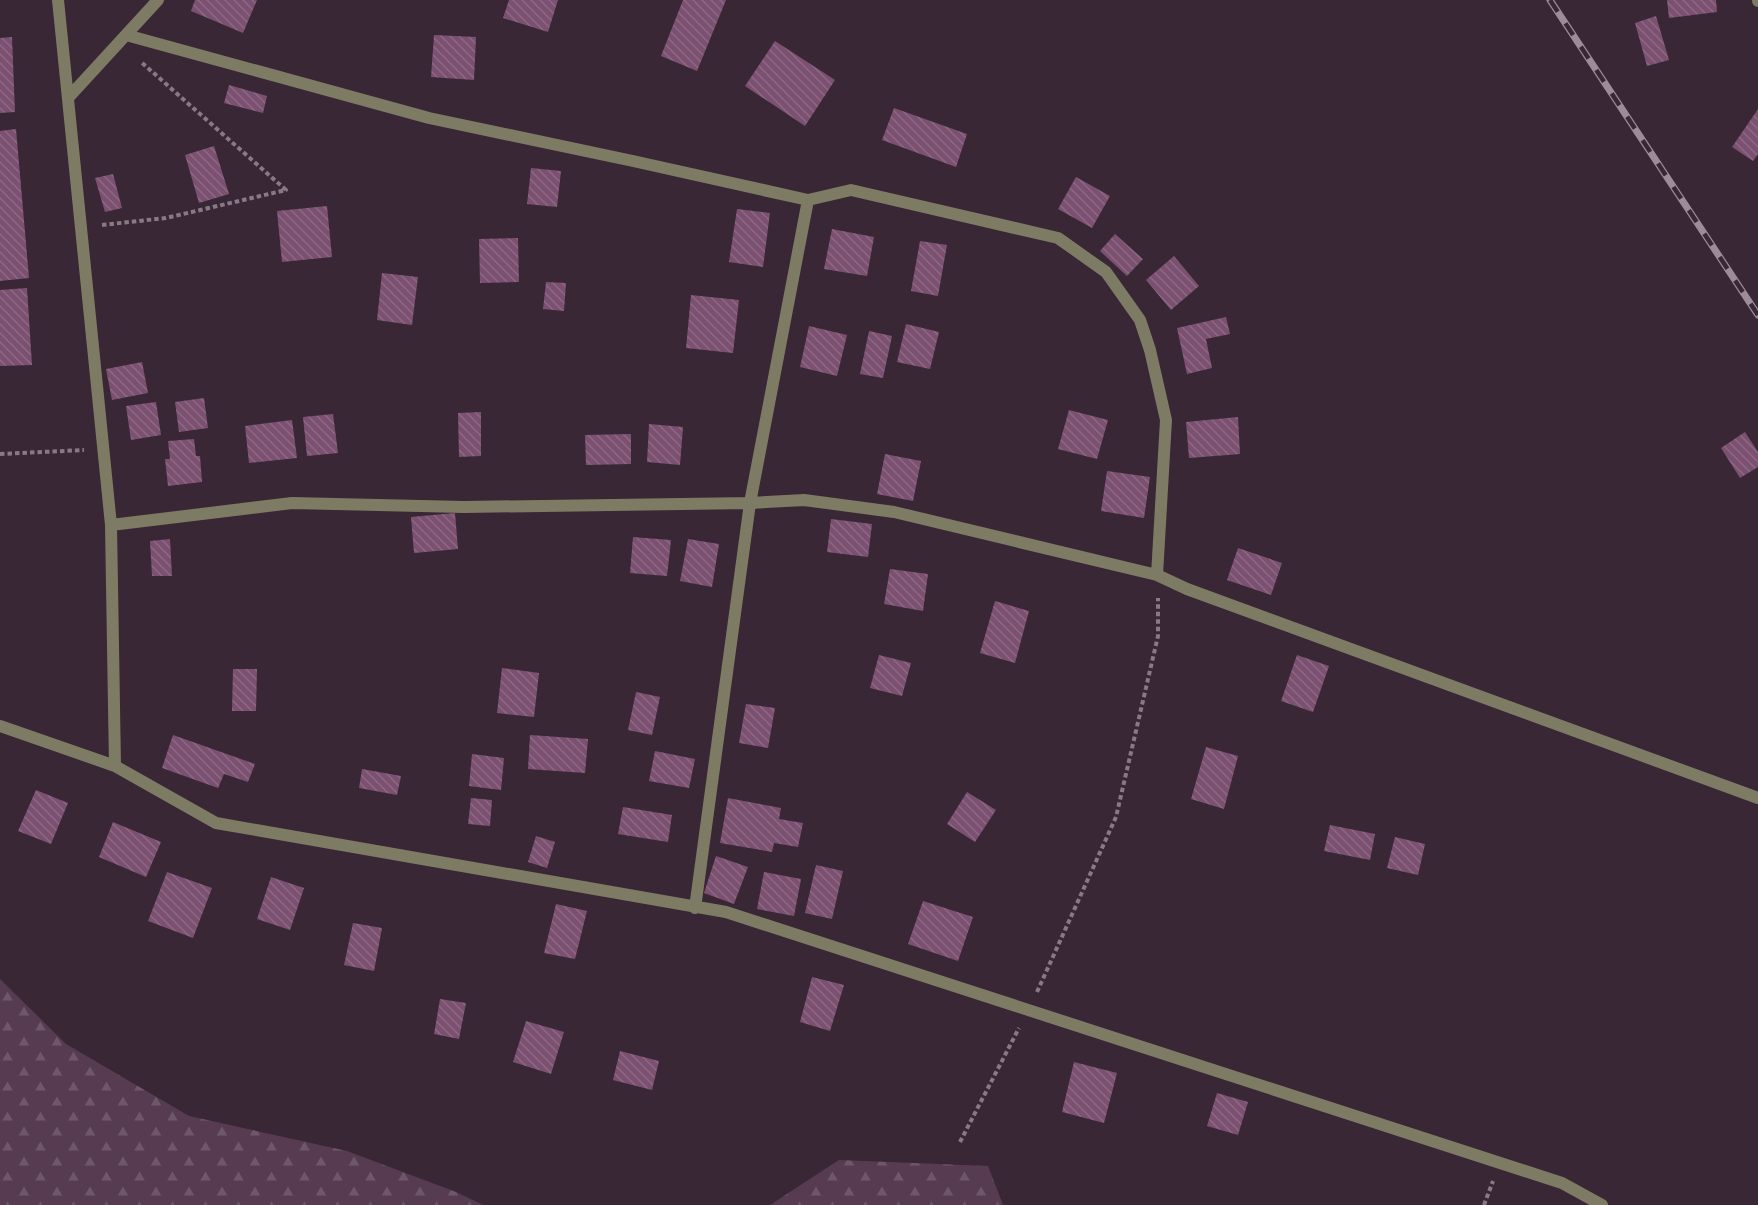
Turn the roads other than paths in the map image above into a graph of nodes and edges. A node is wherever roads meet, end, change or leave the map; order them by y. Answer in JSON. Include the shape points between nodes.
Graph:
{"nodes":[{"id":1,"x":58,"y":0,"type":"edge"},
{"id":2,"x":158,"y":0,"type":"edge"},
{"id":3,"x":122,"y":39,"type":"junction"},
{"id":4,"x":68,"y":98,"type":"junction"},
{"id":5,"x":808,"y":200,"type":"junction"},
{"id":6,"x":750,"y":503,"type":"junction"},
{"id":7,"x":111,"y":525,"type":"junction"},
{"id":8,"x":1157,"y":575,"type":"junction"},
{"id":9,"x":0,"y":726,"type":"edge"},
{"id":10,"x":115,"y":766,"type":"junction"},
{"id":11,"x":1758,"y":798,"type":"edge"},
{"id":12,"x":695,"y":908,"type":"junction"},
{"id":13,"x":1602,"y":1205,"type":"edge"}],
"edges":[{"from":1,"to":4,"type":"street"},
{"from":2,"to":3,"type":"street"},
{"from":3,"to":4,"type":"street"},
{"from":3,"to":5,"type":"street","via":[[429,118]]},
{"from":4,"to":7,"type":"street"},
{"from":5,"to":6,"type":"street"},
{"from":5,"to":8,"type":"street","via":[[851,190],[1058,238],[1106,272],[1140,320],[1166,420]]},
{"from":6,"to":7,"type":"street","via":[[465,507],[292,503]]},
{"from":6,"to":8,"type":"street","via":[[804,500],[894,512]]},
{"from":6,"to":12,"type":"street"},
{"from":7,"to":10,"type":"street"},
{"from":8,"to":11,"type":"street"},
{"from":9,"to":10,"type":"street"},
{"from":10,"to":12,"type":"street","via":[[216,823]]},
{"from":12,"to":13,"type":"street","via":[[726,912],[1562,1183]]}]}
